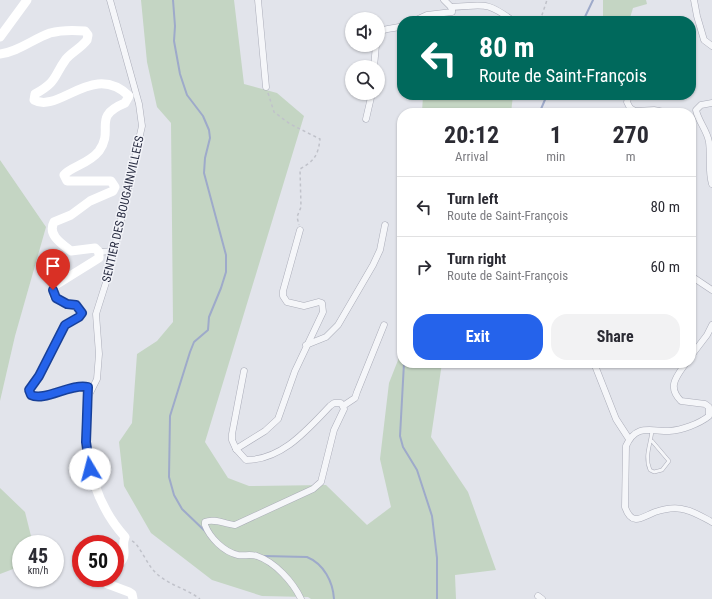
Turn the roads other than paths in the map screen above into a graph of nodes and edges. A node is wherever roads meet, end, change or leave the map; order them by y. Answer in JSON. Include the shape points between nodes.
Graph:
{"nodes":[{"id":1,"x":27,"y":0,"type":"edge"},
{"id":2,"x":110,"y":0,"type":"edge"},
{"id":3,"x":258,"y":0,"type":"edge"},
{"id":4,"x":444,"y":0,"type":"edge"},
{"id":5,"x":694,"y":0,"type":"edge"},
{"id":6,"x":451,"y":7,"type":"junction"},
{"id":7,"x":425,"y":16,"type":"edge"},
{"id":8,"x":507,"y":16,"type":"edge"},
{"id":9,"x":397,"y":28,"type":"edge"},
{"id":10,"x":385,"y":30,"type":"edge"},
{"id":11,"x":0,"y":38,"type":"edge"},
{"id":12,"x":712,"y":46,"type":"edge"},
{"id":13,"x":0,"y":54,"type":"edge"},
{"id":14,"x":266,"y":87,"type":"road end"},
{"id":15,"x":132,"y":94,"type":"junction"},
{"id":16,"x":370,"y":100,"type":"edge"},
{"id":17,"x":712,"y":103,"type":"edge"},
{"id":18,"x":696,"y":110,"type":"edge"},
{"id":19,"x":366,"y":119,"type":"dead end"},
{"id":20,"x":696,"y":120,"type":"edge"},
{"id":21,"x":712,"y":184,"type":"edge"},
{"id":22,"x":385,"y":225,"type":"dead end"},
{"id":23,"x":300,"y":230,"type":"road end"},
{"id":24,"x":115,"y":251,"type":"junction"},
{"id":25,"x":99,"y":252,"type":"junction"},
{"id":26,"x":696,"y":279,"type":"edge"},
{"id":27,"x":712,"y":290,"type":"edge"},
{"id":28,"x":384,"y":325,"type":"dead end"},
{"id":29,"x":712,"y":325,"type":"edge"},
{"id":30,"x":306,"y":345,"type":"junction"},
{"id":31,"x":696,"y":349,"type":"edge"},
{"id":32,"x":596,"y":368,"type":"edge"},
{"id":33,"x":683,"y":368,"type":"edge"},
{"id":34,"x":244,"y":371,"type":"dead end"},
{"id":35,"x":89,"y":395,"type":"junction"},
{"id":36,"x":343,"y":406,"type":"junction"},
{"id":37,"x":711,"y":411,"type":"edge"},
{"id":38,"x":652,"y":430,"type":"junction"},
{"id":39,"x":629,"y":439,"type":"junction"},
{"id":40,"x":652,"y":441,"type":"junction"},
{"id":41,"x":236,"y":449,"type":"junction"},
{"id":42,"x":712,"y":522,"type":"edge"},
{"id":43,"x":123,"y":535,"type":"edge"},
{"id":44,"x":124,"y":541,"type":"edge"},
{"id":45,"x":124,"y":556,"type":"edge"},
{"id":46,"x":116,"y":587,"type":"edge"},
{"id":47,"x":133,"y":599,"type":"edge"},
{"id":48,"x":301,"y":599,"type":"edge"}],
"edges":[{"from":1,"to":11,"type":"main road"},
{"from":2,"to":15,"type":"street","name":"SENTIER DES BOUGAINVILLEES"},
{"from":3,"to":14,"type":"street"},
{"from":4,"to":6,"type":"street"},
{"from":5,"to":12,"type":"street","via":[[704,40]]},
{"from":6,"to":7,"type":"street","via":[[453,10],[450,13]]},
{"from":6,"to":8,"type":"street","via":[[488,4]]},
{"from":9,"to":10,"type":"street"},
{"from":13,"to":15,"type":"main road","via":[[49,34],[85,31],[88,35],[87,40],[66,59],[55,80],[35,94],[34,100],[55,100],[95,84],[119,88]]},
{"from":15,"to":24,"type":"street","name":"SENTIER DES BOUGAINVILLEES","via":[[139,104],[142,126]]},
{"from":15,"to":25,"type":"main road","via":[[125,104],[112,109],[106,117],[105,138],[99,151],[64,175],[67,181],[72,182],[111,181],[115,187],[114,191],[90,201],[72,215],[52,225],[54,236],[71,251],[95,248]]},
{"from":16,"to":19,"type":"street"},
{"from":17,"to":18,"type":"street","via":[[701,105]]},
{"from":20,"to":21,"type":"street","via":[[706,132],[709,142]]},
{"from":22,"to":30,"type":"street","via":[[380,250],[373,265],[338,325],[326,337]]},
{"from":23,"to":30,"type":"street","via":[[283,296],[287,302],[304,306],[322,303],[322,312]]},
{"from":24,"to":25,"type":"street"},
{"from":24,"to":35,"type":"street","name":"SENTIER DES BOUGAINVILLEES","via":[[96,314],[99,354],[97,379]]},
{"from":25,"to":35,"type":"main road","via":[[99,258],[95,262],[54,286],[56,298],[67,304],[76,305],[82,313],[65,325],[29,390],[31,395],[38,397],[80,385],[88,387]]},
{"from":26,"to":27,"type":"street"},
{"from":28,"to":36,"type":"street","via":[[354,398]]},
{"from":29,"to":31,"type":"street"},
{"from":30,"to":41,"type":"street","via":[[278,419],[265,431]]},
{"from":32,"to":39,"type":"street","via":[[616,419]]},
{"from":33,"to":37,"type":"street","via":[[674,383],[673,391],[681,402],[706,404]]},
{"from":34,"to":41,"type":"street","via":[[232,434]]},
{"from":35,"to":43,"type":"main road","via":[[86,442],[90,469],[98,496]]},
{"from":36,"to":41,"type":"street","via":[[341,403],[334,403],[299,437],[273,455],[246,460]]},
{"from":36,"to":48,"type":"street","via":[[343,414],[334,430],[321,482],[313,489],[235,525],[212,520],[205,522],[217,543],[226,552],[256,555],[275,567]]},
{"from":37,"to":38,"type":"street","via":[[705,419],[684,428],[670,431]]},
{"from":38,"to":39,"type":"street","via":[[639,431]]},
{"from":38,"to":40,"type":"lane"},
{"from":39,"to":42,"type":"street","via":[[626,446],[627,514],[642,519],[663,510],[686,510]]},
{"from":40,"to":40,"type":"lane","via":[[647,458],[650,470],[654,472],[662,470],[669,461]]},
{"from":44,"to":45,"type":"main road"},
{"from":46,"to":47,"type":"main road","via":[[132,594]]}]}
